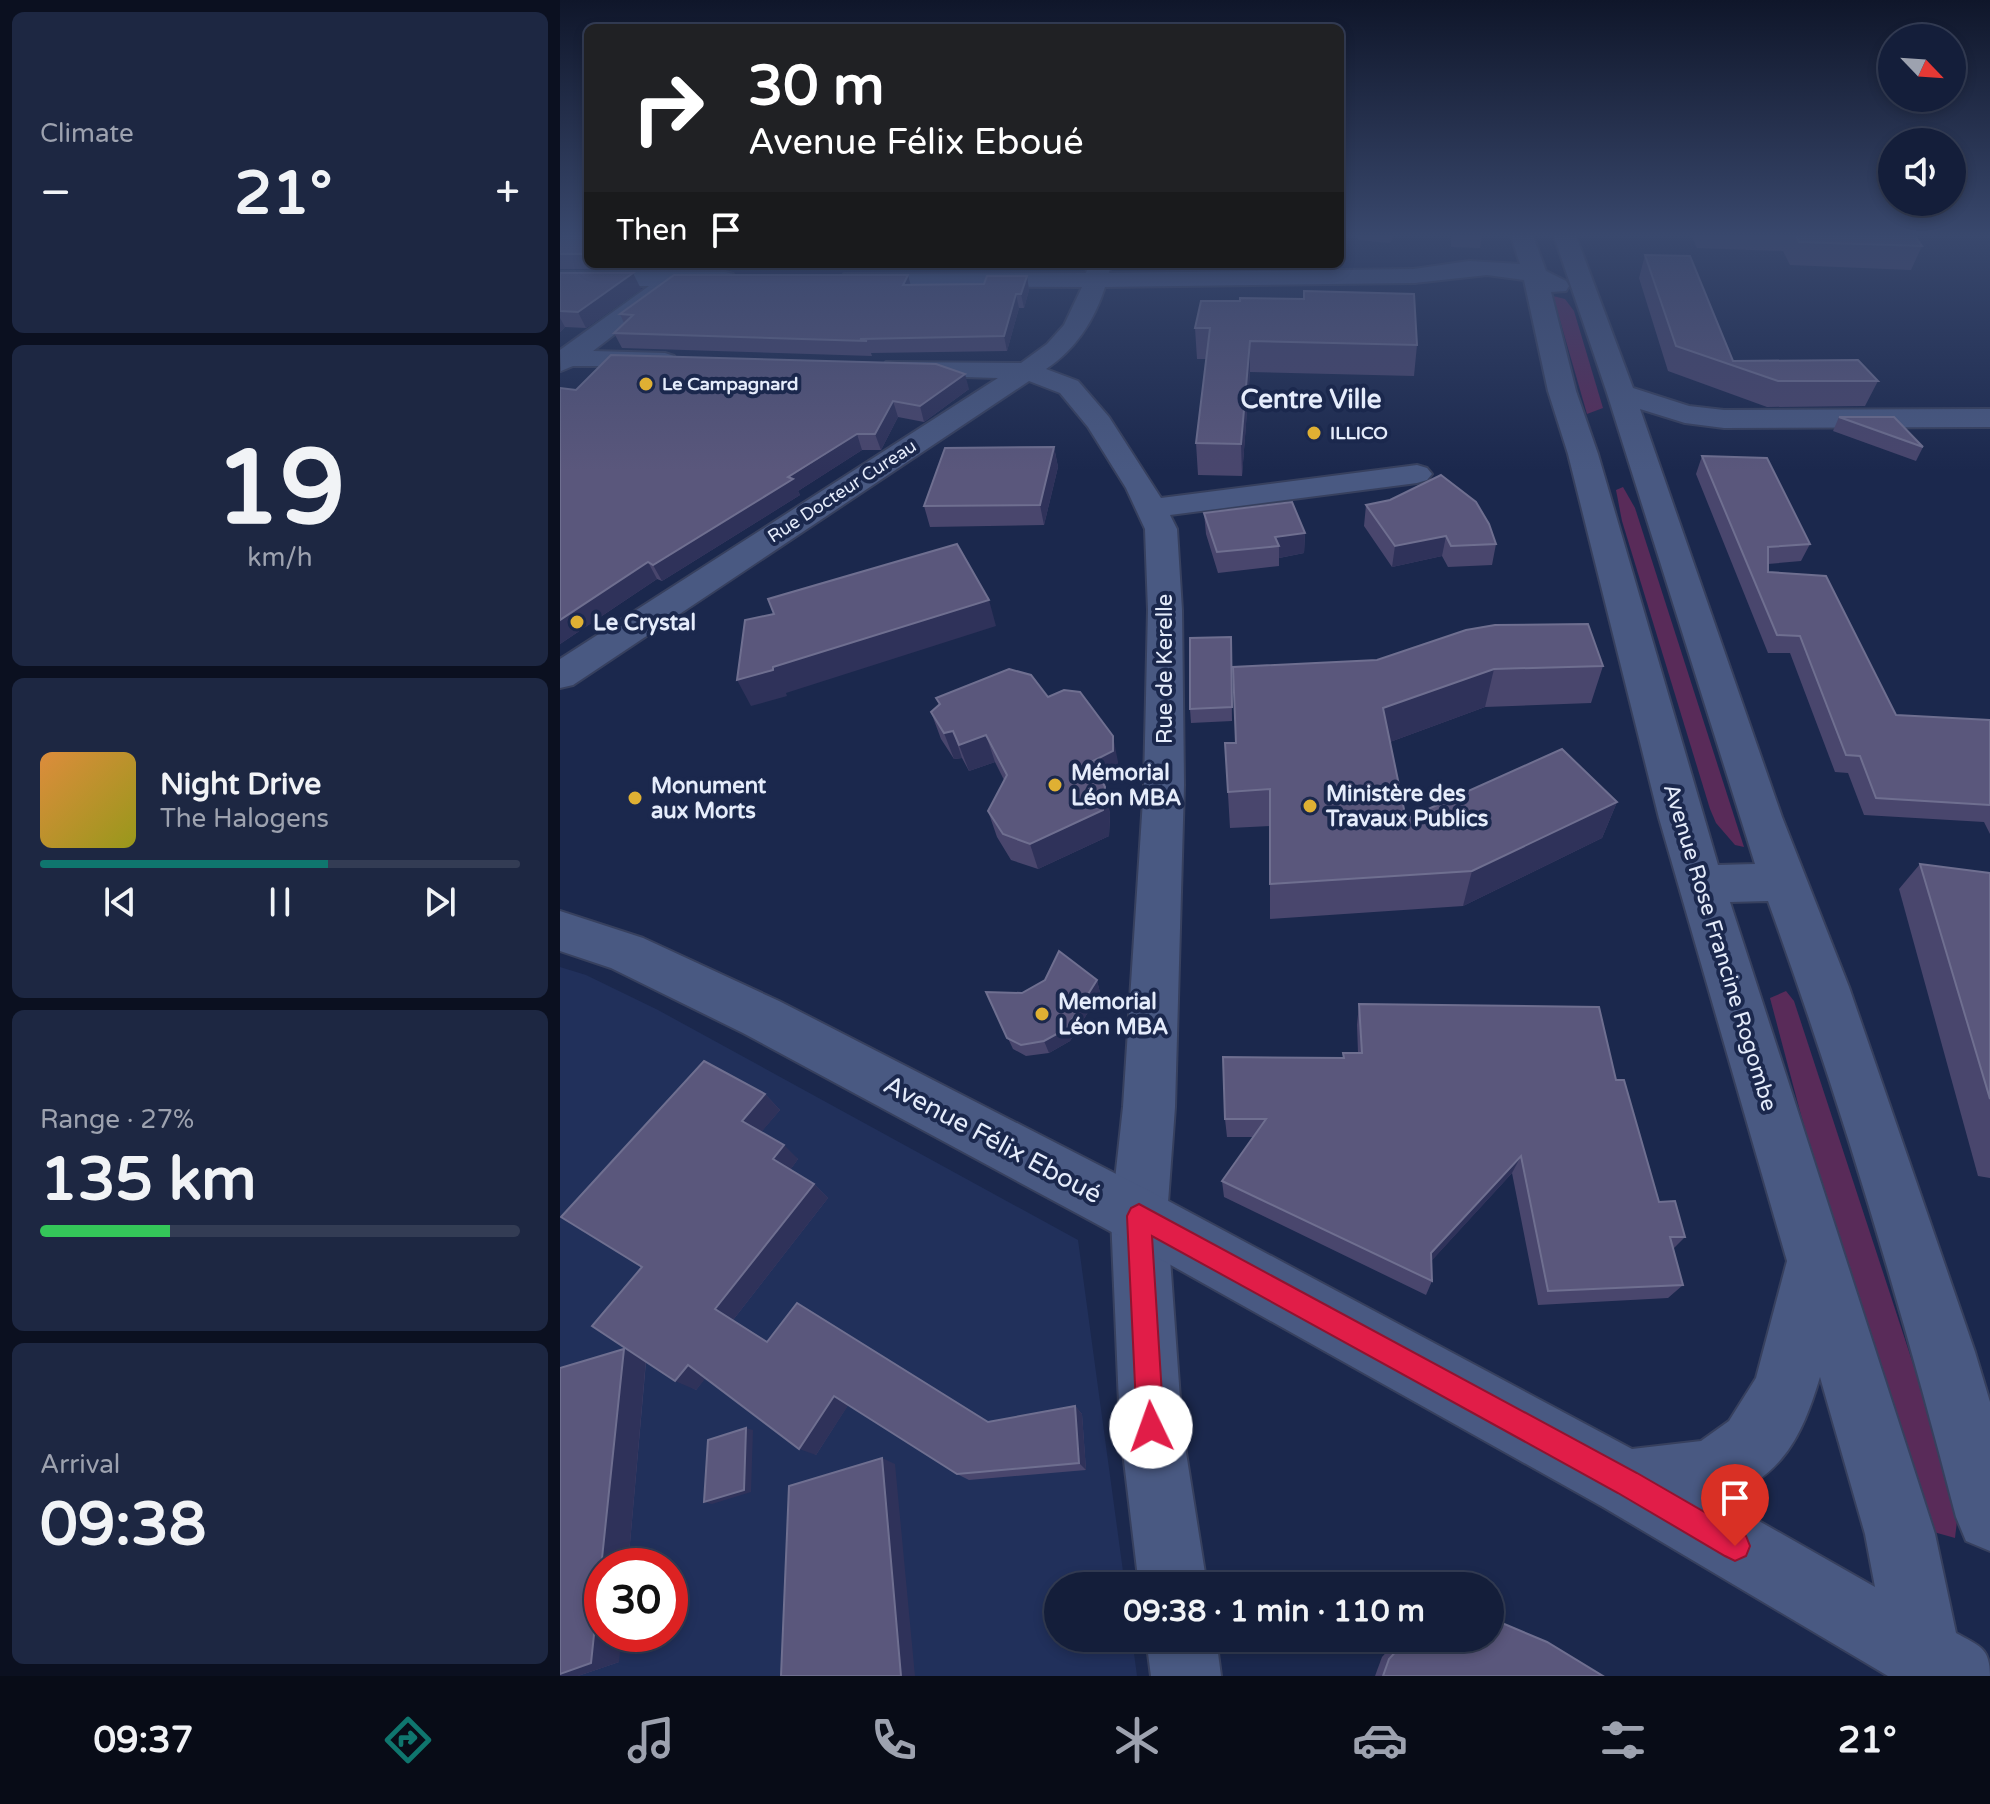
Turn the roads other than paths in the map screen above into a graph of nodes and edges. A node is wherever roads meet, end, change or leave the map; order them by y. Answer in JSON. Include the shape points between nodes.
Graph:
{"nodes":[{"id":1,"x":625,"y":314,"type":"edge"},
{"id":2,"x":1083,"y":314,"type":"edge"},
{"id":3,"x":1540,"y":314,"type":"edge"},
{"id":4,"x":1584,"y":314,"type":"edge"},
{"id":5,"x":1593,"y":314,"type":"edge"},
{"id":6,"x":563,"y":360,"type":"edge"},
{"id":7,"x":696,"y":362,"type":"edge"},
{"id":8,"x":871,"y":367,"type":"edge"},
{"id":9,"x":1027,"y":371,"type":"junction"},
{"id":10,"x":1616,"y":380,"type":"junction"},
{"id":11,"x":1566,"y":406,"type":"junction"},
{"id":12,"x":1990,"y":418,"type":"edge"},
{"id":13,"x":1724,"y":419,"type":"junction"},
{"id":14,"x":1795,"y":420,"type":"junction"},
{"id":15,"x":1658,"y":452,"type":"junction"},
{"id":16,"x":1587,"y":467,"type":"junction"},
{"id":17,"x":1417,"y":474,"type":"dead end"},
{"id":18,"x":1152,"y":508,"type":"junction"},
{"id":19,"x":560,"y":676,"type":"edge"},
{"id":20,"x":1784,"y":882,"type":"junction"},
{"id":21,"x":1702,"y":884,"type":"junction"},
{"id":22,"x":560,"y":931,"type":"edge"},
{"id":23,"x":1139,"y":1216,"type":"junction"},
{"id":24,"x":1816,"y":1261,"type":"junction"},
{"id":25,"x":1944,"y":1352,"type":"junction"},
{"id":26,"x":1990,"y":1420,"type":"edge"},
{"id":27,"x":1627,"y":1483,"type":"junction"},
{"id":28,"x":1990,"y":1517,"type":"edge"},
{"id":29,"x":1171,"y":1572,"type":"edge"},
{"id":30,"x":1183,"y":1652,"type":"edge"},
{"id":31,"x":1941,"y":1666,"type":"edge"},
{"id":32,"x":1186,"y":1676,"type":"edge"}],
"edges":[{"from":1,"to":6,"type":"street"},
{"from":2,"to":9,"type":"street","name":"Rue Docteur Cureau","via":[[1060,347]]},
{"from":3,"to":11,"type":"main road","name":"Avenue Rose Francine Rogombe"},
{"from":4,"to":10,"type":"main road"},
{"from":5,"to":10,"type":"main road"},
{"from":6,"to":7,"type":"street"},
{"from":8,"to":9,"type":"street","name":"Rue de Kerelle"},
{"from":9,"to":18,"type":"street","name":"Rue de Kerelle","via":[[1069,387],[1099,423]]},
{"from":9,"to":19,"type":"street","name":"Rue Docteur Cureau"},
{"from":10,"to":13,"type":"main road","via":[[1685,414]]},
{"from":10,"to":15,"type":"main road"},
{"from":11,"to":15,"type":"main road","via":[[1594,428]]},
{"from":11,"to":16,"type":"main road","name":"Avenue Rose Francine Rogombe"},
{"from":12,"to":14,"type":"main road"},
{"from":13,"to":14,"type":"main road"},
{"from":13,"to":15,"type":"main road","via":[[1655,428]]},
{"from":14,"to":15,"type":"main road"},
{"from":15,"to":16,"type":"main road","via":[[1607,452]]},
{"from":15,"to":20,"type":"main road"},
{"from":16,"to":21,"type":"main road","name":"Avenue Rose Francine Rogombe"},
{"from":17,"to":18,"type":"street"},
{"from":18,"to":23,"type":"street","name":"Rue de Kerelle","via":[[1161,529],[1165,610],[1164,785]]},
{"from":20,"to":21,"type":"main road"},
{"from":20,"to":25,"type":"main road","via":[[1824,987]]},
{"from":21,"to":24,"type":"main road","name":"Avenue Rose Francine Rogombe"},
{"from":22,"to":23,"type":"main road","name":"Avenue Félix Eboué","via":[[626,952],[685,980]]},
{"from":23,"to":27,"type":"main road","name":"Avenue Félix Eboué"},
{"from":23,"to":29,"type":"street","name":"Rue de Kerelle","via":[[1151,1427]]},
{"from":24,"to":27,"type":"main road","via":[[1786,1390],[1747,1451],[1702,1475]]},
{"from":24,"to":31,"type":"main road","name":"Avenue Rose Francine Rogombe"},
{"from":25,"to":26,"type":"main road"},
{"from":25,"to":28,"type":"main road"},
{"from":27,"to":31,"type":"main road","name":"Avenue Félix Eboué"},
{"from":30,"to":32,"type":"street"}]}
